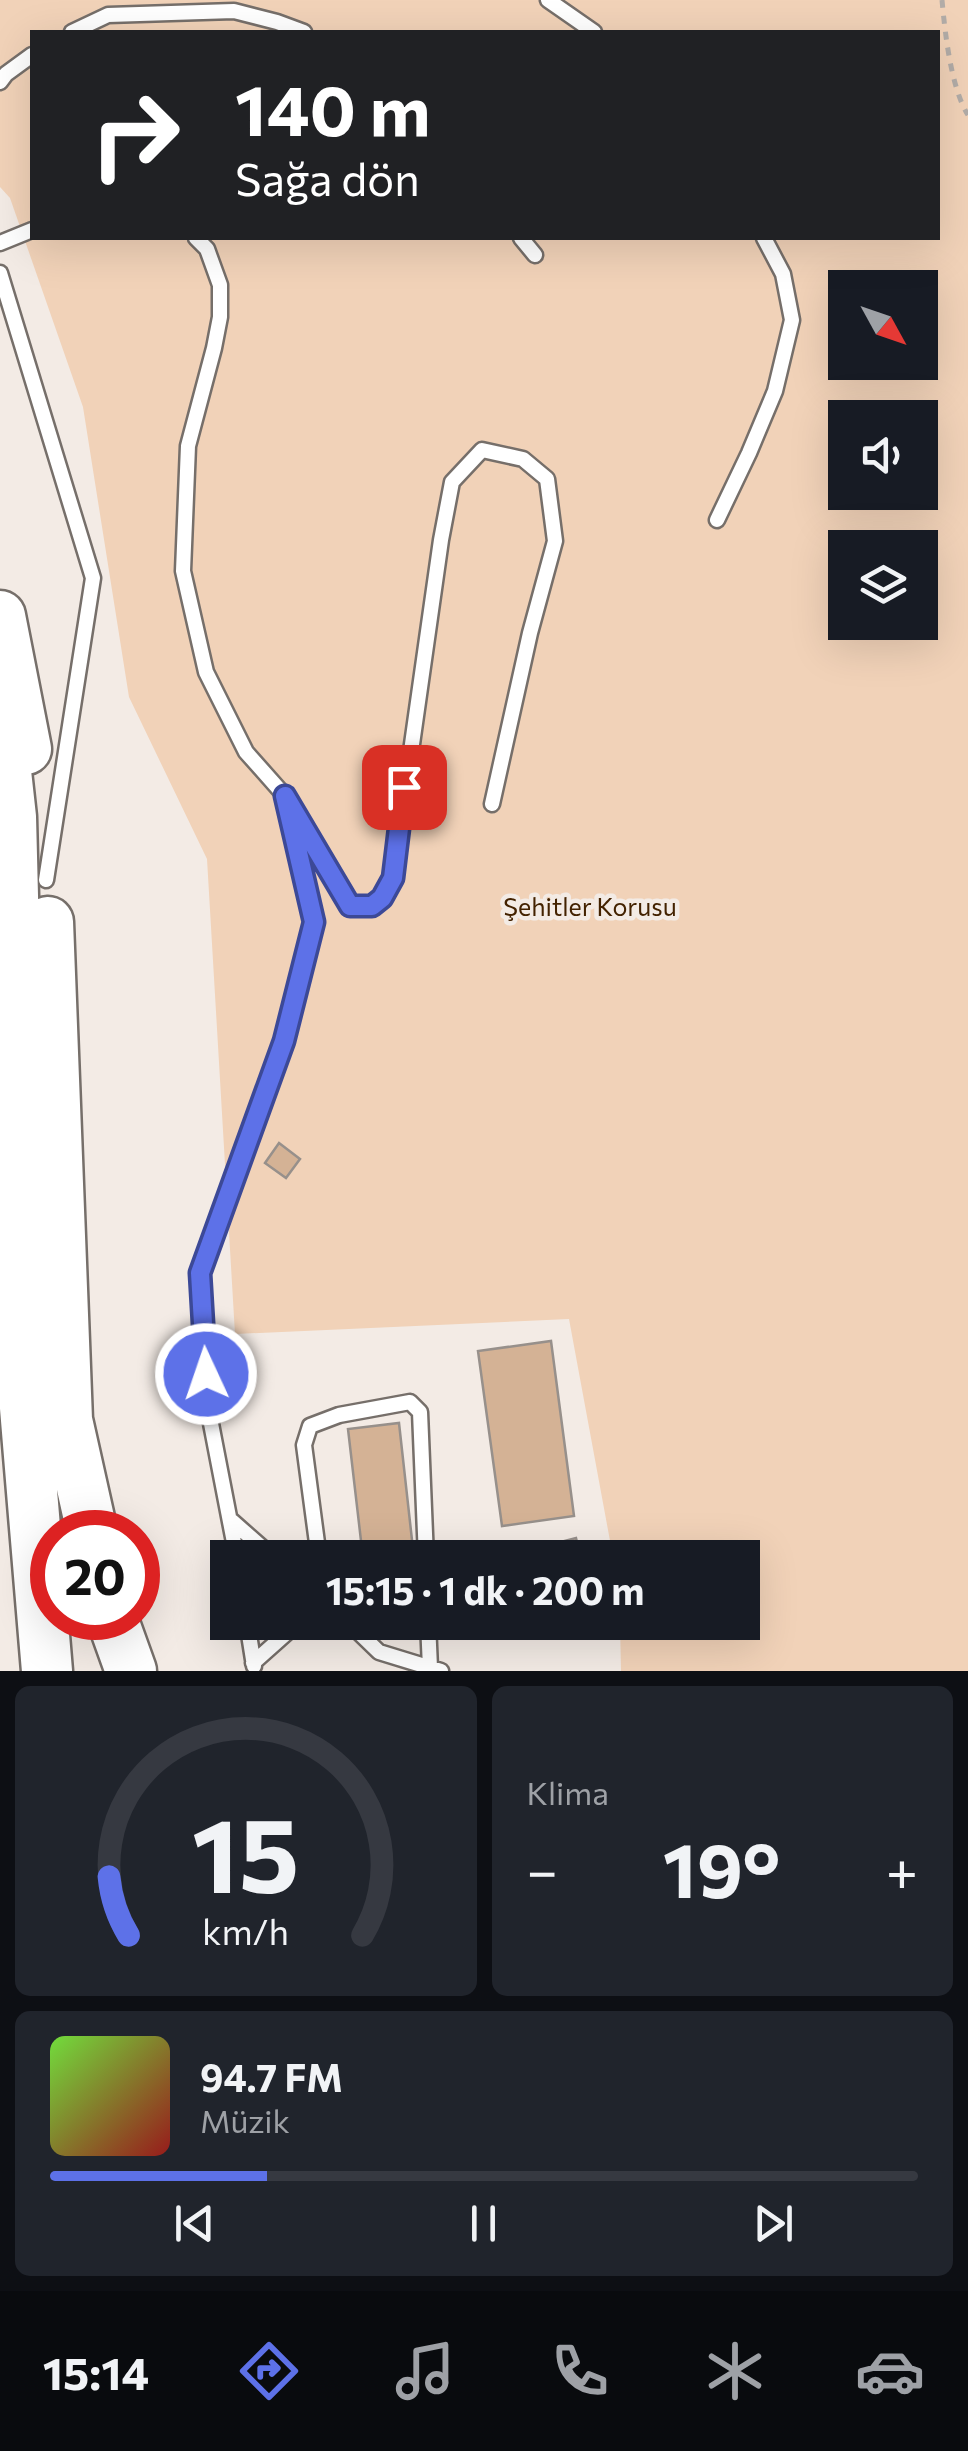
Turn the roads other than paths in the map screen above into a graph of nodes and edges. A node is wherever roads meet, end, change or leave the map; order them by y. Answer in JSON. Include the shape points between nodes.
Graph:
{"nodes":[{"id":1,"x":548,"y":0,"type":"edge"},
{"id":2,"x":76,"y":30,"type":"edge"},
{"id":3,"x":299,"y":30,"type":"edge"},
{"id":4,"x":591,"y":30,"type":"edge"},
{"id":5,"x":30,"y":56,"type":"edge"},
{"id":6,"x":0,"y":82,"type":"edge"},
{"id":7,"x":30,"y":231,"type":"edge"},
{"id":8,"x":198,"y":240,"type":"edge"},
{"id":9,"x":523,"y":240,"type":"edge"},
{"id":10,"x":765,"y":240,"type":"edge"},
{"id":11,"x":0,"y":243,"type":"edge"},
{"id":12,"x":534,"y":255,"type":"dead end"},
{"id":13,"x":0,"y":272,"type":"edge"},
{"id":14,"x":717,"y":520,"type":"dead end"},
{"id":15,"x":0,"y":616,"type":"edge"},
{"id":16,"x":0,"y":717,"type":"edge"},
{"id":17,"x":285,"y":796,"type":"junction"},
{"id":18,"x":492,"y":804,"type":"dead end"},
{"id":19,"x":46,"y":880,"type":"junction"},
{"id":20,"x":87,"y":1510,"type":"edge"},
{"id":21,"x":232,"y":1522,"type":"junction"},
{"id":22,"x":234,"y":1540,"type":"edge"},
{"id":23,"x":253,"y":1540,"type":"edge"},
{"id":24,"x":316,"y":1540,"type":"edge"},
{"id":25,"x":425,"y":1540,"type":"edge"},
{"id":26,"x":120,"y":1640,"type":"edge"},
{"id":27,"x":250,"y":1640,"type":"edge"},
{"id":28,"x":281,"y":1640,"type":"edge"},
{"id":29,"x":367,"y":1640,"type":"edge"},
{"id":30,"x":430,"y":1640,"type":"edge"},
{"id":31,"x":254,"y":1667,"type":"edge"},
{"id":32,"x":434,"y":1670,"type":"edge"},
{"id":33,"x":46,"y":1671,"type":"edge"},
{"id":34,"x":131,"y":1671,"type":"edge"}],
"edges":[{"from":1,"to":4,"type":"lane"},
{"from":2,"to":3,"type":"lane","via":[[108,14],[234,12]]},
{"from":5,"to":6,"type":"lane"},
{"from":7,"to":11,"type":"lane"},
{"from":8,"to":17,"type":"lane","via":[[220,285],[220,316],[188,446],[183,571],[206,672],[246,752]]},
{"from":9,"to":12,"type":"lane"},
{"from":10,"to":14,"type":"lane","via":[[784,274],[792,320],[775,390]]},
{"from":13,"to":19,"type":"lane","via":[[93,578]]},
{"from":15,"to":19,"type":"highway"},
{"from":16,"to":33,"type":"highway","via":[[11,817],[15,975],[14,1276]]},
{"from":17,"to":18,"type":"lane","via":[[350,906],[372,906],[382,898],[393,878],[452,482],[482,450],[523,459],[547,479],[555,541]]},
{"from":17,"to":21,"type":"lane","via":[[314,922],[284,1041],[200,1273],[208,1408]]},
{"from":19,"to":20,"type":"highway","via":[[66,1420]]},
{"from":21,"to":22,"type":"lane"},
{"from":21,"to":23,"type":"lane"},
{"from":24,"to":25,"type":"lane","via":[[304,1444],[310,1426],[410,1402],[420,1412]]},
{"from":26,"to":34,"type":"highway"},
{"from":27,"to":31,"type":"lane"},
{"from":28,"to":31,"type":"lane"},
{"from":29,"to":32,"type":"lane","via":[[380,1652]]},
{"from":30,"to":32,"type":"lane"}]}
